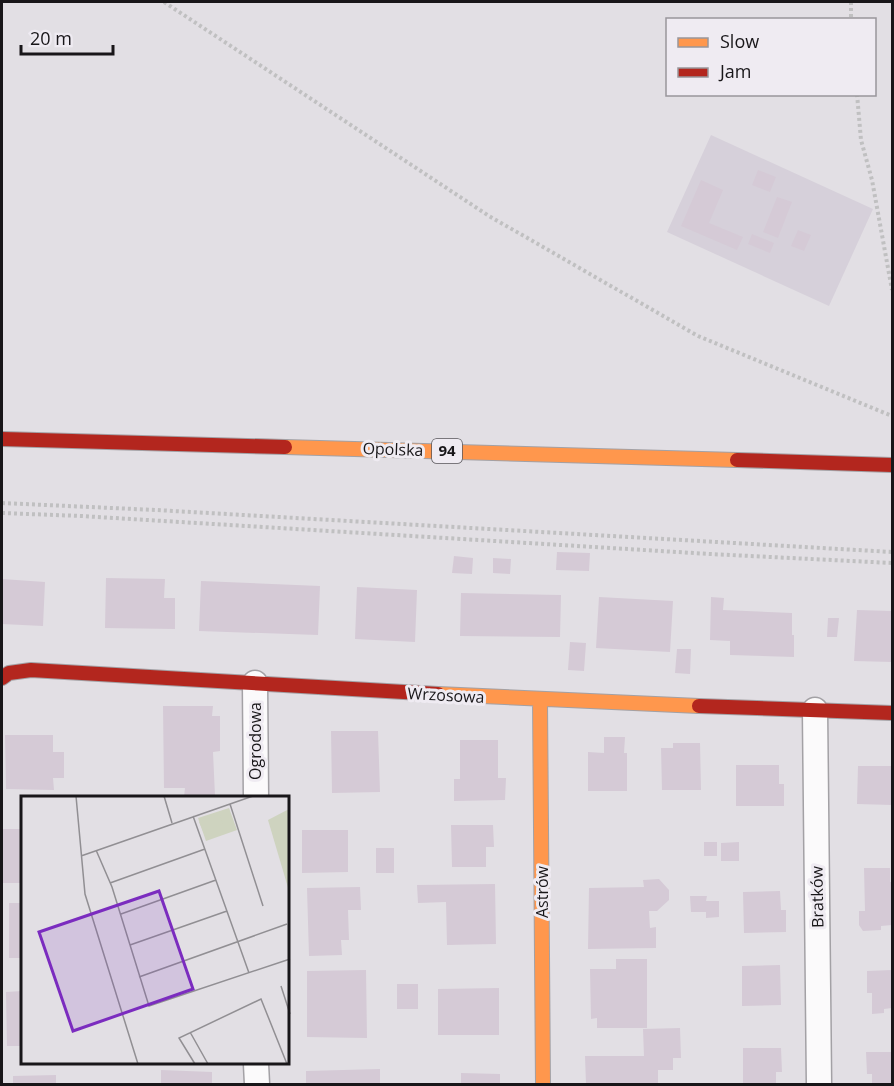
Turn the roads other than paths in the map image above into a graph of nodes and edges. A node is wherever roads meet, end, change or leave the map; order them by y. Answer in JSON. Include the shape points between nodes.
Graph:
{"nodes":[{"id":1,"x":2,"y":439,"type":"edge"},
{"id":2,"x":892,"y":465,"type":"edge"},
{"id":3,"x":2,"y":678,"type":"edge"},
{"id":4,"x":255,"y":683,"type":"junction"},
{"id":5,"x":540,"y":700,"type":"junction"},
{"id":6,"x":815,"y":710,"type":"junction"},
{"id":7,"x":892,"y":712,"type":"edge"},
{"id":8,"x":255,"y":796,"type":"edge"},
{"id":9,"x":256,"y":1065,"type":"edge"},
{"id":10,"x":256,"y":1084,"type":"edge"},
{"id":11,"x":543,"y":1084,"type":"edge"},
{"id":12,"x":819,"y":1084,"type":"edge"}],
"edges":[{"from":1,"to":2,"type":"street","name":"Opolska","number":"94"},
{"from":3,"to":4,"type":"street","name":"Wrzosowa","via":[[31,670]]},
{"from":4,"to":5,"type":"street","name":"Wrzosowa"},
{"from":4,"to":8,"type":"street","name":"Ogrodowa"},
{"from":5,"to":6,"type":"street","name":"Wrzosowa"},
{"from":5,"to":11,"type":"street","name":"Astrów"},
{"from":6,"to":7,"type":"street","name":"Wrzosowa"},
{"from":6,"to":12,"type":"street","name":"Bratków"},
{"from":9,"to":10,"type":"street"}]}
